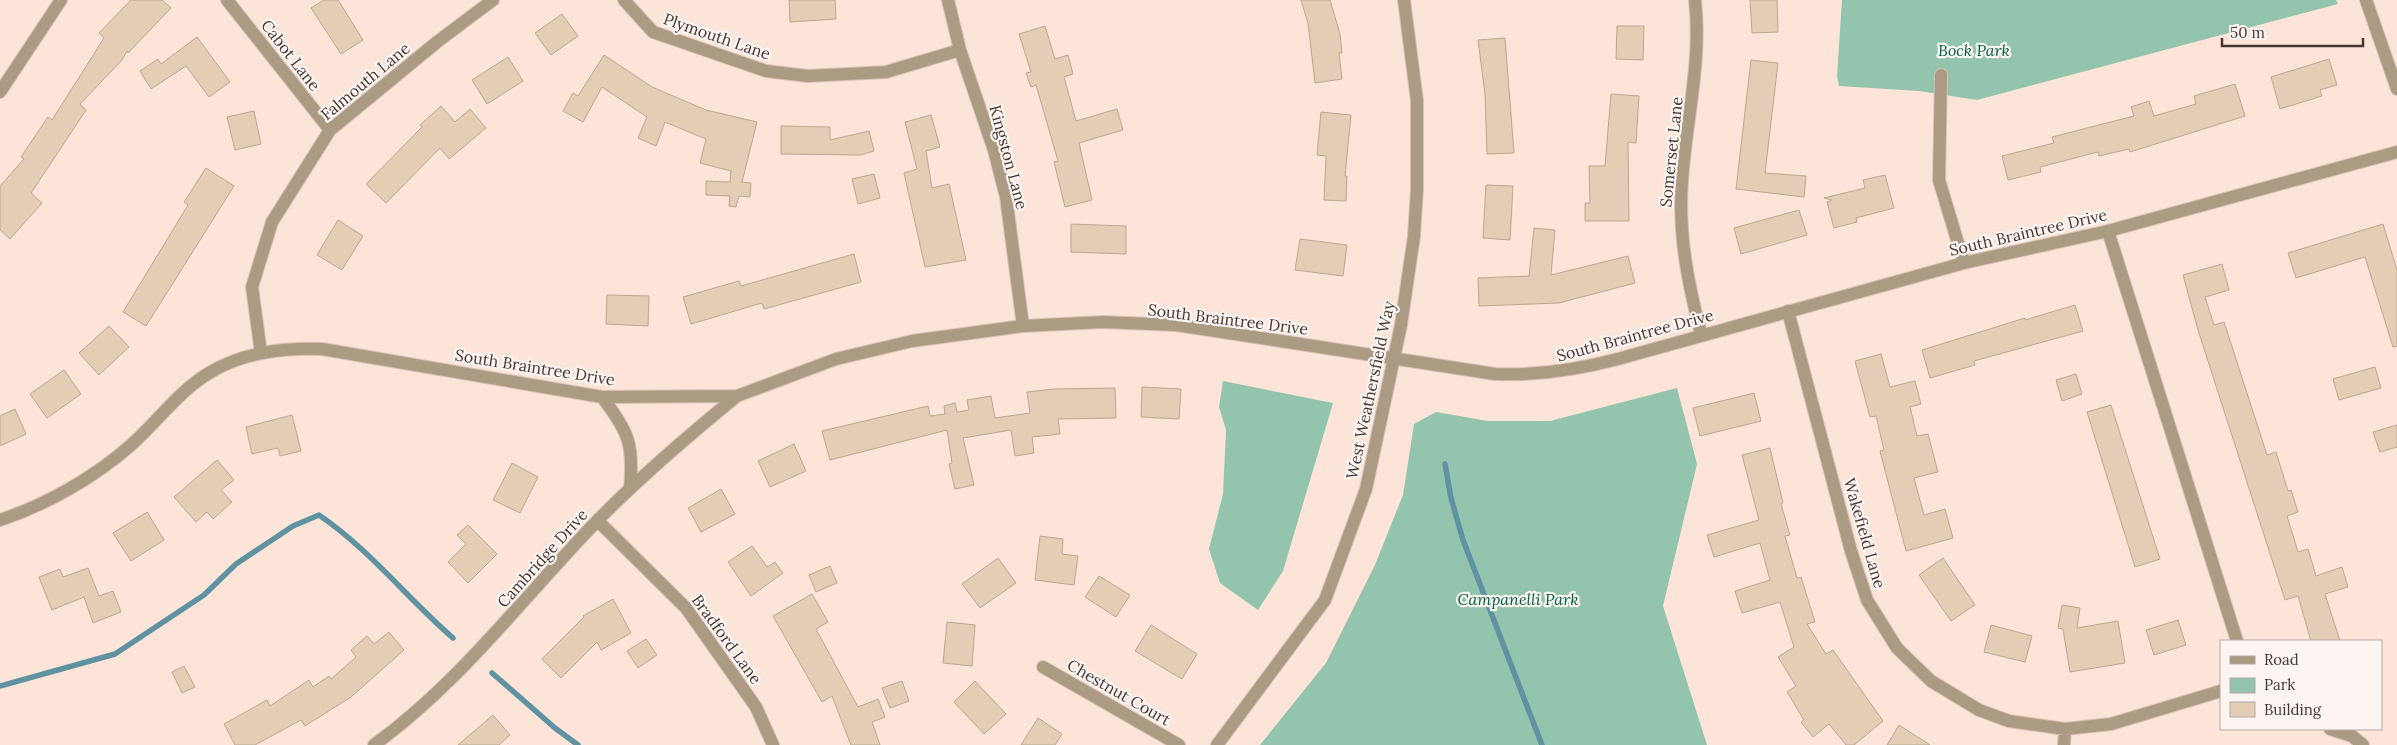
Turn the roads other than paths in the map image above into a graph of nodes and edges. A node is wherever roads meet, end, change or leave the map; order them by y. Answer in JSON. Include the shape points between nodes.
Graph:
{"nodes":[{"id":1,"x":61,"y":0,"type":"edge"},
{"id":2,"x":227,"y":0,"type":"edge"},
{"id":3,"x":493,"y":0,"type":"edge"},
{"id":4,"x":624,"y":0,"type":"edge"},
{"id":5,"x":948,"y":0,"type":"edge"},
{"id":6,"x":1404,"y":0,"type":"edge"},
{"id":7,"x":1695,"y":0,"type":"edge"},
{"id":8,"x":2366,"y":0,"type":"edge"},
{"id":9,"x":960,"y":50,"type":"junction"},
{"id":10,"x":1941,"y":75,"type":"dead end"},
{"id":11,"x":2397,"y":89,"type":"edge"},
{"id":12,"x":0,"y":92,"type":"edge"},
{"id":13,"x":330,"y":130,"type":"junction"},
{"id":14,"x":2397,"y":152,"type":"edge"},
{"id":15,"x":2108,"y":231,"type":"junction"},
{"id":16,"x":1964,"y":263,"type":"junction"},
{"id":17,"x":1788,"y":311,"type":"junction"},
{"id":18,"x":1023,"y":326,"type":"junction"},
{"id":19,"x":1701,"y":334,"type":"junction"},
{"id":20,"x":261,"y":353,"type":"junction"},
{"id":21,"x":1393,"y":358,"type":"junction"},
{"id":22,"x":736,"y":396,"type":"junction"},
{"id":23,"x":602,"y":397,"type":"junction"},
{"id":24,"x":630,"y":489,"type":"junction"},
{"id":25,"x":0,"y":520,"type":"edge"},
{"id":26,"x":598,"y":521,"type":"junction"},
{"id":27,"x":2237,"y":640,"type":"edge"},
{"id":28,"x":1043,"y":666,"type":"dead end"},
{"id":29,"x":2220,"y":691,"type":"edge"},
{"id":30,"x":2065,"y":729,"type":"junction"},
{"id":31,"x":2333,"y":730,"type":"edge"},
{"id":32,"x":374,"y":745,"type":"edge"},
{"id":33,"x":773,"y":745,"type":"edge"},
{"id":34,"x":1179,"y":745,"type":"edge"},
{"id":35,"x":1216,"y":745,"type":"edge"},
{"id":36,"x":2064,"y":745,"type":"edge"},
{"id":37,"x":2363,"y":745,"type":"edge"}],
"edges":[{"from":1,"to":12,"type":"street"},
{"from":2,"to":13,"type":"street","name":"Cabot Lane"},
{"from":3,"to":13,"type":"street","name":"Falmouth Lane"},
{"from":4,"to":9,"type":"street","name":"Plymouth Lane","via":[[653,32],[766,72],[808,76],[886,72]]},
{"from":5,"to":9,"type":"street","name":"Kingston Lane"},
{"from":6,"to":21,"type":"street","name":"West Weathersfield Way","via":[[1417,101],[1417,189],[1407,291]]},
{"from":7,"to":19,"type":"street","name":"Somerset Lane","via":[[1696,63],[1680,213],[1688,282]]},
{"from":8,"to":11,"type":"street"},
{"from":9,"to":18,"type":"street","name":"Kingston Lane","via":[[994,150],[1006,197]]},
{"from":10,"to":16,"type":"street","via":[[1939,180]]},
{"from":13,"to":20,"type":"street","name":"Falmouth Lane","via":[[272,222],[252,287]]},
{"from":14,"to":15,"type":"street","name":"South Braintree Drive"},
{"from":15,"to":16,"type":"street","name":"South Braintree Drive"},
{"from":15,"to":27,"type":"street"},
{"from":16,"to":17,"type":"street","name":"South Braintree Drive"},
{"from":17,"to":19,"type":"street","name":"South Braintree Drive"},
{"from":17,"to":30,"type":"street","name":"Wakefield Lane","via":[[1858,577],[1879,622],[1913,665],[1951,694],[1979,710],[2009,721]]},
{"from":18,"to":21,"type":"street","name":"South Braintree Drive","via":[[1102,322],[1176,325]]},
{"from":18,"to":22,"type":"street","name":"South Braintree Drive","via":[[912,342],[836,359]]},
{"from":19,"to":21,"type":"street","name":"South Braintree Drive","via":[[1585,368],[1541,375],[1495,374]]},
{"from":20,"to":23,"type":"street","name":"South Braintree Drive","via":[[292,348],[322,349]]},
{"from":20,"to":25,"type":"street","name":"South Braintree Drive","via":[[209,373],[131,445],[91,475]]},
{"from":21,"to":35,"type":"street","name":"West Weathersfield Way","via":[[1366,489],[1324,600]]},
{"from":22,"to":23,"type":"street","name":"South Braintree Drive"},
{"from":22,"to":24,"type":"street","name":"Cambridge Drive"},
{"from":23,"to":24,"type":"street","via":[[621,422],[629,442],[632,463]]},
{"from":24,"to":26,"type":"street","name":"Cambridge Drive"},
{"from":26,"to":32,"type":"street","name":"Cambridge Drive","via":[[471,661],[429,701]]},
{"from":26,"to":33,"type":"street","name":"Bradford Lane","via":[[686,608],[756,707]]},
{"from":28,"to":34,"type":"street","name":"Chestnut Court"},
{"from":29,"to":30,"type":"street","name":"Wakefield Lane","via":[[2110,724]]},
{"from":30,"to":36,"type":"street"},
{"from":31,"to":37,"type":"street","via":[[2352,736]]}]}
